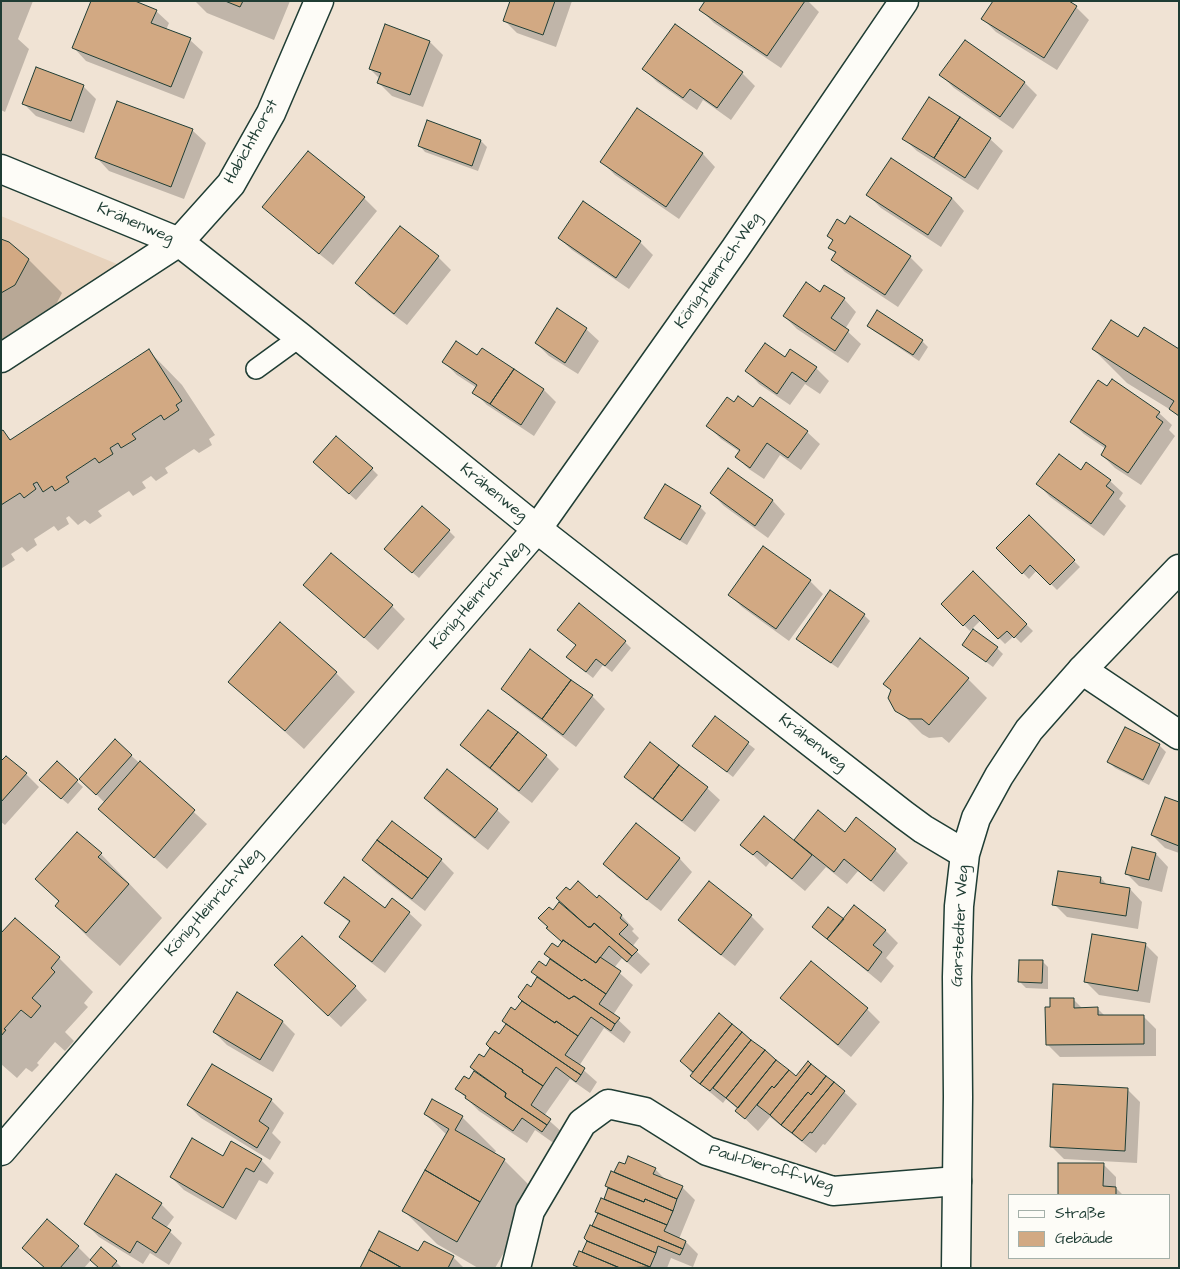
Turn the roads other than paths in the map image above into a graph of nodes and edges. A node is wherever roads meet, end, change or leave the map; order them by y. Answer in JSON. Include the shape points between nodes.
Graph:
{"nodes":[{"id":1,"x":319,"y":1,"type":"edge"},
{"id":2,"x":904,"y":1,"type":"edge"},
{"id":3,"x":1,"y":168,"type":"edge"},
{"id":4,"x":179,"y":242,"type":"junction"},
{"id":5,"x":300,"y":337,"type":"junction"},
{"id":6,"x":1,"y":358,"type":"edge"},
{"id":7,"x":256,"y":368,"type":"dead end"},
{"id":8,"x":537,"y":529,"type":"junction"},
{"id":9,"x":1179,"y":569,"type":"edge"},
{"id":10,"x":1082,"y":670,"type":"junction"},
{"id":11,"x":1179,"y":735,"type":"edge"},
{"id":12,"x":965,"y":854,"type":"junction"},
{"id":13,"x":1,"y":1150,"type":"edge"},
{"id":14,"x":957,"y":1181,"type":"junction"},
{"id":15,"x":516,"y":1268,"type":"edge"},
{"id":16,"x":956,"y":1268,"type":"edge"}],
"edges":[{"from":1,"to":4,"type":"street","name":"Habichthorst","via":[[270,112],[231,184]]},
{"from":2,"to":8,"type":"street","name":"König-Heinrich-Weg","via":[[736,249]]},
{"from":3,"to":4,"type":"street","name":"Krähenweg"},
{"from":4,"to":5,"type":"street","name":"Krähenweg"},
{"from":4,"to":6,"type":"street","name":"Habichthorst"},
{"from":5,"to":7,"type":"lane"},
{"from":5,"to":8,"type":"street","name":"Krähenweg"},
{"from":8,"to":12,"type":"street","name":"Krähenweg","via":[[923,829]]},
{"from":8,"to":13,"type":"street","name":"König-Heinrich-Weg"},
{"from":9,"to":10,"type":"street","name":"Garstedter Weg"},
{"from":10,"to":11,"type":"street"},
{"from":10,"to":12,"type":"street","name":"Garstedter Weg","via":[[1029,730],[999,776],[976,818]]},
{"from":12,"to":14,"type":"street","name":"Garstedter Weg","via":[[956,977]]},
{"from":14,"to":15,"type":"street","name":"Paul-Dieroff-Weg","via":[[833,1191],[707,1151],[646,1112],[608,1104],[582,1124],[530,1211]]},
{"from":14,"to":16,"type":"street","name":"Garstedter Weg"}]}
